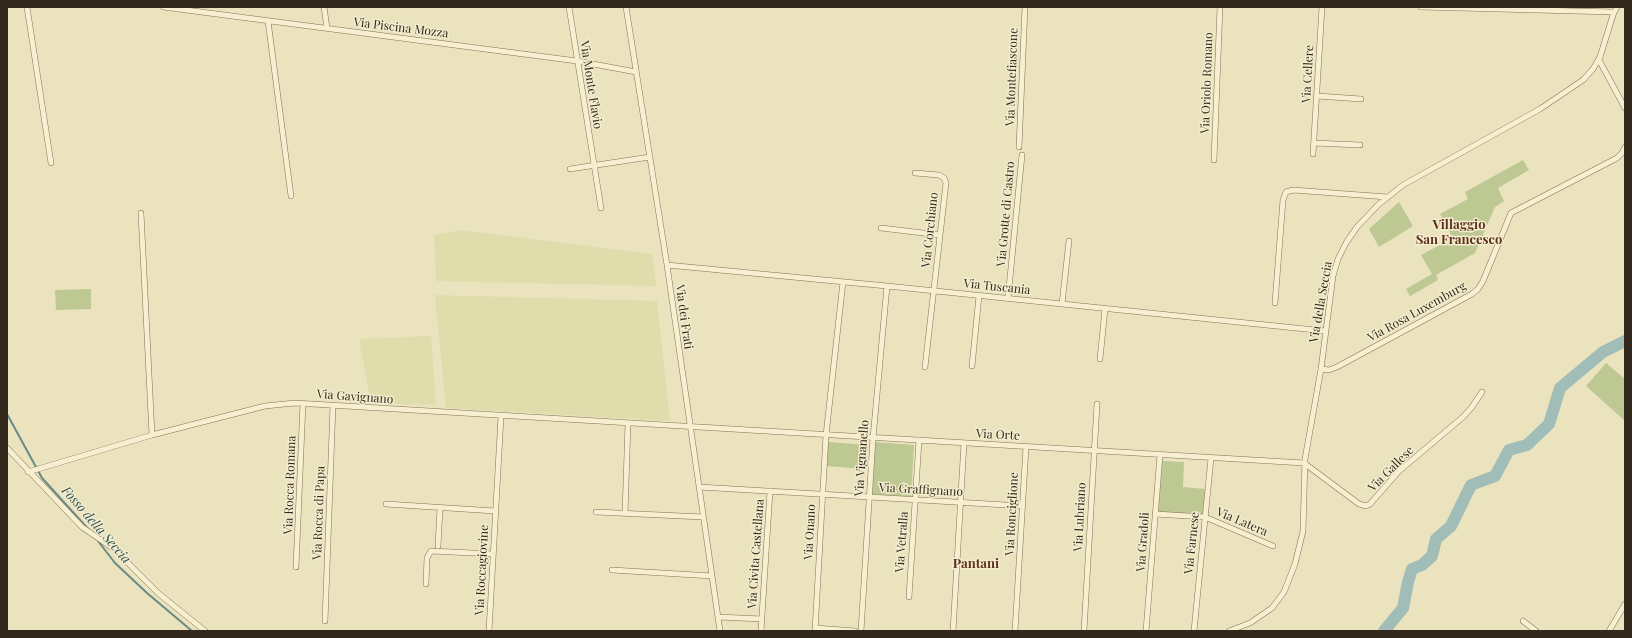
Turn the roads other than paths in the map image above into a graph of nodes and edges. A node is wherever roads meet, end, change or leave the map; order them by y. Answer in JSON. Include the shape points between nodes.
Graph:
{"nodes":[{"id":1,"x":27,"y":7,"type":"edge"},
{"id":2,"x":163,"y":7,"type":"edge"},
{"id":3,"x":324,"y":7,"type":"edge"},
{"id":4,"x":569,"y":7,"type":"edge"},
{"id":5,"x":626,"y":7,"type":"edge"},
{"id":6,"x":1025,"y":7,"type":"edge"},
{"id":7,"x":1220,"y":7,"type":"edge"},
{"id":8,"x":1322,"y":7,"type":"edge"},
{"id":9,"x":1421,"y":7,"type":"edge"},
{"id":10,"x":1617,"y":7,"type":"edge"},
{"id":11,"x":1572,"y":9,"type":"edge"},
{"id":12,"x":1614,"y":12,"type":"junction"},
{"id":13,"x":268,"y":21,"type":"junction"},
{"id":14,"x":327,"y":28,"type":"junction"},
{"id":15,"x":1599,"y":60,"type":"junction"},
{"id":16,"x":577,"y":61,"type":"junction"},
{"id":17,"x":636,"y":72,"type":"junction"},
{"id":18,"x":1317,"y":96,"type":"junction"},
{"id":19,"x":1361,"y":99,"type":"dead end"},
{"id":20,"x":1625,"y":108,"type":"edge"},
{"id":21,"x":1314,"y":143,"type":"junction"},
{"id":22,"x":1360,"y":145,"type":"dead end"},
{"id":23,"x":1019,"y":147,"type":"dead end"},
{"id":24,"x":1625,"y":147,"type":"edge"},
{"id":25,"x":1022,"y":154,"type":"dead end"},
{"id":26,"x":1314,"y":154,"type":"dead end"},
{"id":27,"x":650,"y":157,"type":"junction"},
{"id":28,"x":1214,"y":160,"type":"dead end"},
{"id":29,"x":51,"y":164,"type":"dead end"},
{"id":30,"x":594,"y":166,"type":"junction"},
{"id":31,"x":570,"y":169,"type":"dead end"},
{"id":32,"x":915,"y":173,"type":"dead end"},
{"id":33,"x":291,"y":196,"type":"dead end"},
{"id":34,"x":1387,"y":197,"type":"junction"},
{"id":35,"x":601,"y":208,"type":"dead end"},
{"id":36,"x":141,"y":213,"type":"dead end"},
{"id":37,"x":882,"y":228,"type":"dead end"},
{"id":38,"x":940,"y":235,"type":"junction"},
{"id":39,"x":1069,"y":242,"type":"dead end"},
{"id":40,"x":667,"y":265,"type":"junction"},
{"id":41,"x":843,"y":282,"type":"junction"},
{"id":42,"x":887,"y":286,"type":"junction"},
{"id":43,"x":934,"y":291,"type":"junction"},
{"id":44,"x":979,"y":296,"type":"junction"},
{"id":45,"x":1008,"y":298,"type":"junction"},
{"id":46,"x":1275,"y":303,"type":"dead end"},
{"id":47,"x":1062,"y":304,"type":"junction"},
{"id":48,"x":1106,"y":309,"type":"junction"},
{"id":49,"x":1325,"y":331,"type":"junction"},
{"id":50,"x":1100,"y":359,"type":"dead end"},
{"id":51,"x":972,"y":366,"type":"dead end"},
{"id":52,"x":924,"y":367,"type":"dead end"},
{"id":53,"x":1320,"y":370,"type":"junction"},
{"id":54,"x":1482,"y":392,"type":"dead end"},
{"id":55,"x":303,"y":403,"type":"junction"},
{"id":56,"x":1097,"y":404,"type":"dead end"},
{"id":57,"x":333,"y":405,"type":"junction"},
{"id":58,"x":501,"y":416,"type":"junction"},
{"id":59,"x":628,"y":424,"type":"junction"},
{"id":60,"x":690,"y":427,"type":"junction"},
{"id":61,"x":152,"y":435,"type":"junction"},
{"id":62,"x":826,"y":435,"type":"junction"},
{"id":63,"x":873,"y":438,"type":"junction"},
{"id":64,"x":919,"y":440,"type":"junction"},
{"id":65,"x":964,"y":443,"type":"junction"},
{"id":66,"x":1026,"y":447,"type":"junction"},
{"id":67,"x":7,"y":448,"type":"edge"},
{"id":68,"x":1094,"y":451,"type":"junction"},
{"id":69,"x":1160,"y":455,"type":"junction"},
{"id":70,"x":1211,"y":458,"type":"junction"},
{"id":71,"x":1304,"y":463,"type":"junction"},
{"id":72,"x":28,"y":472,"type":"junction"},
{"id":73,"x":699,"y":487,"type":"junction"},
{"id":74,"x":770,"y":491,"type":"junction"},
{"id":75,"x":822,"y":494,"type":"junction"},
{"id":76,"x":869,"y":497,"type":"junction"},
{"id":77,"x":915,"y":500,"type":"junction"},
{"id":78,"x":960,"y":502,"type":"junction"},
{"id":79,"x":386,"y":504,"type":"dead end"},
{"id":80,"x":1023,"y":506,"type":"junction"},
{"id":81,"x":440,"y":508,"type":"junction"},
{"id":82,"x":495,"y":511,"type":"junction"},
{"id":83,"x":596,"y":512,"type":"dead end"},
{"id":84,"x":625,"y":514,"type":"junction"},
{"id":85,"x":1155,"y":514,"type":"junction"},
{"id":86,"x":703,"y":517,"type":"junction"},
{"id":87,"x":1205,"y":517,"type":"junction"},
{"id":88,"x":438,"y":546,"type":"dead end"},
{"id":89,"x":1273,"y":546,"type":"dead end"},
{"id":90,"x":493,"y":554,"type":"junction"},
{"id":91,"x":296,"y":567,"type":"dead end"},
{"id":92,"x":612,"y":570,"type":"dead end"},
{"id":93,"x":712,"y":576,"type":"junction"},
{"id":94,"x":426,"y":584,"type":"dead end"},
{"id":95,"x":909,"y":597,"type":"dead end"},
{"id":96,"x":1625,"y":604,"type":"edge"},
{"id":97,"x":718,"y":617,"type":"junction"},
{"id":98,"x":762,"y":619,"type":"junction"},
{"id":99,"x":325,"y":621,"type":"dead end"},
{"id":100,"x":1523,"y":621,"type":"dead end"},
{"id":101,"x":815,"y":630,"type":"edge"},
{"id":102,"x":205,"y":631,"type":"edge"},
{"id":103,"x":488,"y":631,"type":"edge"},
{"id":104,"x":720,"y":631,"type":"edge"},
{"id":105,"x":761,"y":631,"type":"edge"},
{"id":106,"x":854,"y":631,"type":"edge"},
{"id":107,"x":861,"y":631,"type":"edge"},
{"id":108,"x":953,"y":631,"type":"edge"},
{"id":109,"x":1015,"y":631,"type":"edge"},
{"id":110,"x":1084,"y":631,"type":"edge"},
{"id":111,"x":1146,"y":631,"type":"edge"},
{"id":112,"x":1194,"y":631,"type":"edge"},
{"id":113,"x":1228,"y":631,"type":"edge"},
{"id":114,"x":1536,"y":631,"type":"edge"},
{"id":115,"x":1609,"y":631,"type":"edge"}],
"edges":[{"from":1,"to":29,"type":"street"},
{"from":2,"to":13,"type":"street","name":"Via Piscina Mozza"},
{"from":3,"to":14,"type":"street"},
{"from":4,"to":16,"type":"street","name":"Via Monte Flavio"},
{"from":5,"to":17,"type":"street","name":"Via dei Frati"},
{"from":6,"to":23,"type":"street","name":"Via Montefiascone"},
{"from":7,"to":28,"type":"street","name":"Via Oriolo Romano"},
{"from":8,"to":18,"type":"street","name":"Via Cellere"},
{"from":9,"to":11,"type":"street"},
{"from":10,"to":12,"type":"street","name":"Via della Seccia"},
{"from":11,"to":12,"type":"street"},
{"from":12,"to":15,"type":"street","name":"Via della Seccia"},
{"from":13,"to":14,"type":"street","name":"Via Piscina Mozza"},
{"from":13,"to":33,"type":"street"},
{"from":14,"to":16,"type":"street","name":"Via Piscina Mozza"},
{"from":15,"to":20,"type":"street"},
{"from":15,"to":34,"type":"street","name":"Via della Seccia","via":[[1585,78],[1563,95],[1413,179]]},
{"from":16,"to":17,"type":"street","name":"Via Piscina Mozza"},
{"from":16,"to":30,"type":"street","name":"Via Monte Flavio"},
{"from":17,"to":27,"type":"street","name":"Via dei Frati"},
{"from":18,"to":19,"type":"street"},
{"from":18,"to":21,"type":"street","name":"Via Cellere"},
{"from":21,"to":22,"type":"street"},
{"from":21,"to":26,"type":"street","name":"Via Cellere"},
{"from":24,"to":53,"type":"street","name":"Via Rosa Luxemburg","via":[[1617,158],[1512,212],[1482,284],[1474,292],[1337,367]]},
{"from":25,"to":45,"type":"street","name":"Via Grotte di Castro"},
{"from":27,"to":30,"type":"street"},
{"from":27,"to":40,"type":"street","name":"Via dei Frati"},
{"from":30,"to":31,"type":"street"},
{"from":30,"to":35,"type":"street","name":"Via Monte Flavio"},
{"from":32,"to":38,"type":"street","name":"Via Corchiano","via":[[937,175],[945,179]]},
{"from":34,"to":46,"type":"street","via":[[1293,190],[1286,192],[1283,200]]},
{"from":34,"to":49,"type":"street","name":"Via della Seccia","via":[[1355,230],[1339,256]]},
{"from":36,"to":61,"type":"street"},
{"from":37,"to":38,"type":"street"},
{"from":38,"to":43,"type":"street","name":"Via Corchiano"},
{"from":39,"to":47,"type":"street"},
{"from":40,"to":41,"type":"street","name":"Via Tuscania"},
{"from":40,"to":60,"type":"street","name":"Via dei Frati"},
{"from":41,"to":42,"type":"street","name":"Via Tuscania"},
{"from":41,"to":62,"type":"street","name":"Via Onano"},
{"from":42,"to":43,"type":"street","name":"Via Tuscania"},
{"from":42,"to":63,"type":"street","name":"Via Vignanello"},
{"from":43,"to":44,"type":"street","name":"Via Tuscania"},
{"from":43,"to":52,"type":"street","name":"Via Corchiano"},
{"from":44,"to":45,"type":"street","name":"Via Tuscania"},
{"from":44,"to":51,"type":"street"},
{"from":45,"to":47,"type":"street","name":"Via Tuscania"},
{"from":47,"to":48,"type":"street","name":"Via Tuscania"},
{"from":48,"to":49,"type":"street","name":"Via Tuscania"},
{"from":48,"to":50,"type":"street"},
{"from":49,"to":53,"type":"street","name":"Via della Seccia"},
{"from":53,"to":71,"type":"street","name":"Via della Seccia"},
{"from":54,"to":71,"type":"street","name":"Via Gallese","via":[[1469,410],[1396,474],[1369,505],[1359,504]]},
{"from":55,"to":57,"type":"street","name":"Via Gavignano"},
{"from":55,"to":61,"type":"street","name":"Via Gavignano","via":[[266,406]]},
{"from":55,"to":91,"type":"street","name":"Via Rocca Romana"},
{"from":56,"to":68,"type":"street","name":"Via Lubriano"},
{"from":57,"to":58,"type":"street","name":"Via Gavignano"},
{"from":57,"to":99,"type":"street","name":"Via Rocca di Papa"},
{"from":58,"to":59,"type":"street","name":"Via Gavignano"},
{"from":58,"to":82,"type":"street","name":"Via Roccagiovine"},
{"from":59,"to":60,"type":"street","name":"Via Gavignano"},
{"from":59,"to":84,"type":"street"},
{"from":60,"to":62,"type":"street","name":"Via Orte"},
{"from":60,"to":73,"type":"street","name":"Via dei Frati"},
{"from":61,"to":72,"type":"street","name":"Via Gavignano"},
{"from":62,"to":63,"type":"street","name":"Via Orte"},
{"from":62,"to":75,"type":"street","name":"Via Onano"},
{"from":63,"to":64,"type":"street","name":"Via Orte"},
{"from":63,"to":76,"type":"street","name":"Via Vignanello"},
{"from":64,"to":65,"type":"street","name":"Via Orte"},
{"from":64,"to":77,"type":"street","name":"Via Vetralla"},
{"from":65,"to":66,"type":"street","name":"Via Orte"},
{"from":65,"to":78,"type":"street"},
{"from":66,"to":68,"type":"street","name":"Via Orte"},
{"from":66,"to":80,"type":"street","name":"Via Ronciglione"},
{"from":67,"to":72,"type":"street"},
{"from":68,"to":69,"type":"street","name":"Via Orte"},
{"from":68,"to":110,"type":"street","name":"Via Lubriano"},
{"from":69,"to":70,"type":"street","name":"Via Orte"},
{"from":69,"to":85,"type":"street","name":"Via Gradoli"},
{"from":70,"to":71,"type":"street","name":"Via Orte"},
{"from":70,"to":87,"type":"street","name":"Via Farnese"},
{"from":71,"to":113,"type":"street","name":"Via della Seccia","via":[[1303,534],[1289,582],[1280,598],[1266,614],[1245,626]]},
{"from":72,"to":102,"type":"street","via":[[88,532],[119,554],[160,595]]},
{"from":73,"to":74,"type":"street","name":"Via Graffignano"},
{"from":73,"to":86,"type":"street","name":"Via dei Frati"},
{"from":74,"to":75,"type":"street","name":"Via Graffignano"},
{"from":74,"to":98,"type":"street","name":"Via Civita Castellana"},
{"from":75,"to":76,"type":"street","name":"Via Graffignano"},
{"from":75,"to":101,"type":"street","name":"Via Onano"},
{"from":76,"to":77,"type":"street","name":"Via Graffignano"},
{"from":76,"to":107,"type":"street","name":"Via Vignanello"},
{"from":77,"to":78,"type":"street","name":"Via Graffignano"},
{"from":77,"to":95,"type":"street","name":"Via Vetralla"},
{"from":78,"to":80,"type":"street","name":"Via Graffignano"},
{"from":78,"to":108,"type":"street"},
{"from":79,"to":81,"type":"street","name":"Via Roccagiovine"},
{"from":80,"to":109,"type":"street","name":"Via Ronciglione"},
{"from":81,"to":82,"type":"street","name":"Via Roccagiovine"},
{"from":81,"to":88,"type":"street"},
{"from":82,"to":90,"type":"street","name":"Via Roccagiovine"},
{"from":83,"to":84,"type":"street"},
{"from":84,"to":86,"type":"street"},
{"from":85,"to":87,"type":"street","name":"Via Latera"},
{"from":85,"to":111,"type":"street","name":"Via Gradoli"},
{"from":86,"to":93,"type":"street","name":"Via dei Frati"},
{"from":87,"to":89,"type":"street","name":"Via Latera"},
{"from":87,"to":112,"type":"street","name":"Via Farnese"},
{"from":90,"to":94,"type":"street","via":[[431,551],[427,558]]},
{"from":90,"to":103,"type":"street","name":"Via Roccagiovine"},
{"from":92,"to":93,"type":"street"},
{"from":93,"to":97,"type":"street","name":"Via dei Frati"},
{"from":96,"to":115,"type":"street"},
{"from":97,"to":98,"type":"street","name":"Via Civita Castellana"},
{"from":97,"to":104,"type":"street","name":"Via dei Frati"},
{"from":98,"to":105,"type":"street","name":"Via Civita Castellana"},
{"from":100,"to":114,"type":"street"},
{"from":101,"to":106,"type":"street"}]}
